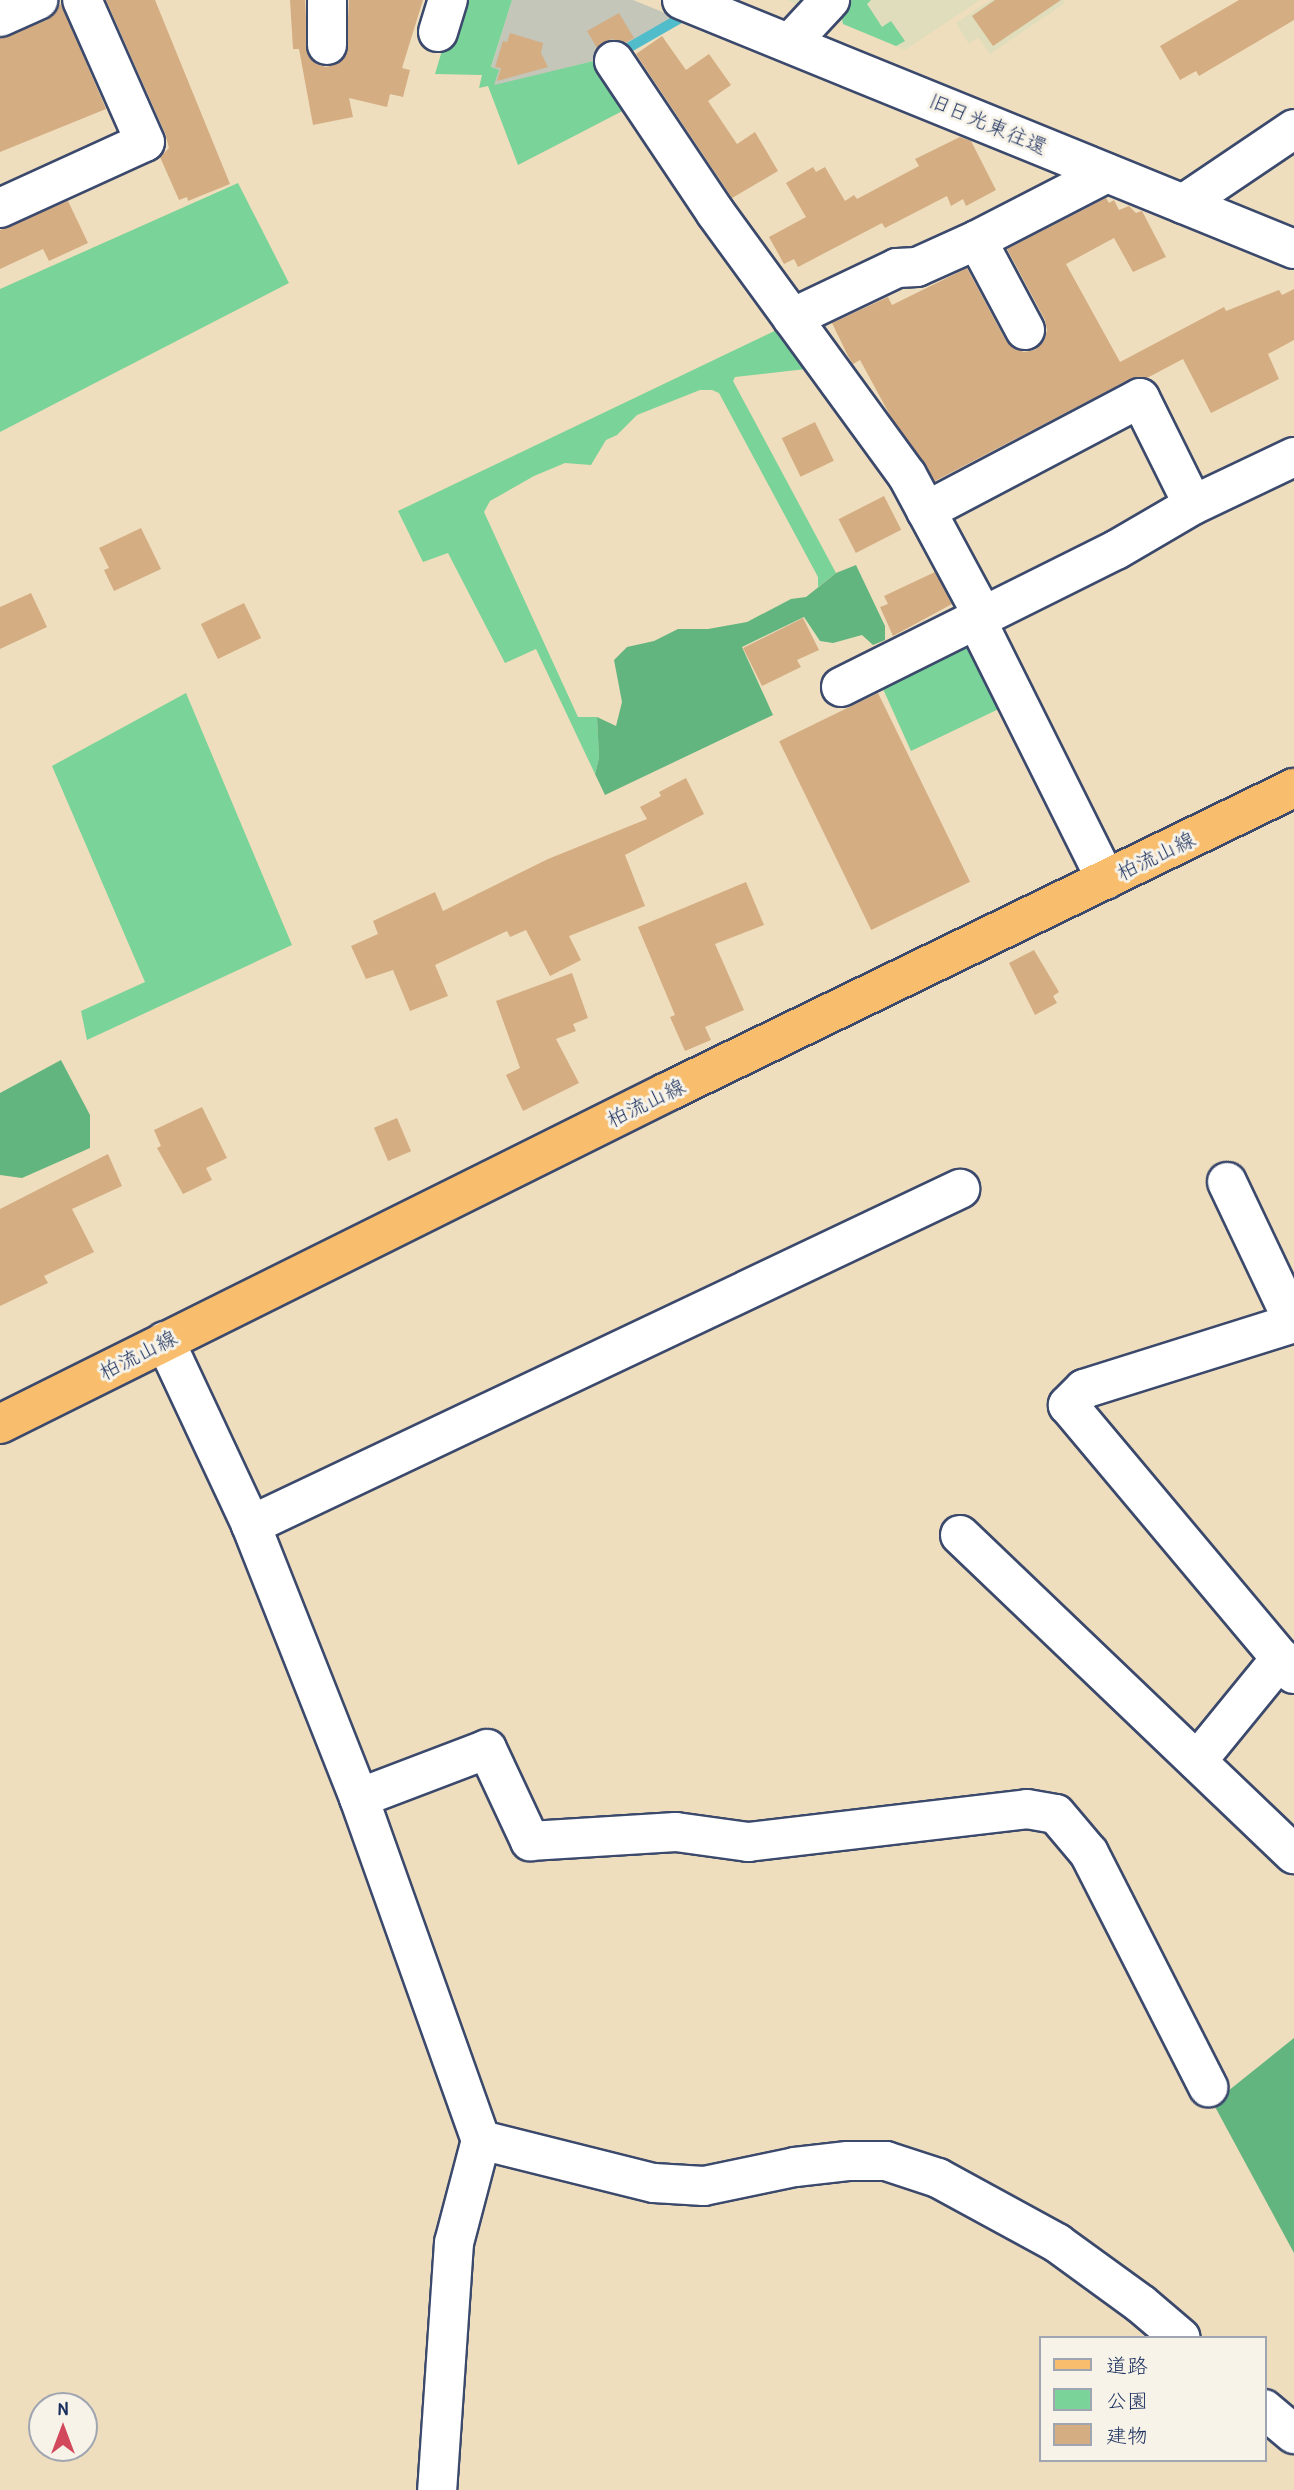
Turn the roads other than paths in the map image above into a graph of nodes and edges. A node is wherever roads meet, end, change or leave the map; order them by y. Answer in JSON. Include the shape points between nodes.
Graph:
{"nodes":[{"id":1,"x":38,"y":0,"type":"edge"},
{"id":2,"x":82,"y":0,"type":"edge"},
{"id":3,"x":327,"y":0,"type":"edge"},
{"id":4,"x":682,"y":0,"type":"edge"},
{"id":5,"x":830,"y":0,"type":"edge"},
{"id":6,"x":0,"y":17,"type":"edge"},
{"id":7,"x":790,"y":43,"type":"junction"},
{"id":8,"x":327,"y":45,"type":"dead end"},
{"id":9,"x":614,"y":61,"type":"dead end"},
{"id":10,"x":1294,"y":129,"type":"edge"},
{"id":11,"x":1107,"y":173,"type":"junction"},
{"id":12,"x":1183,"y":204,"type":"junction"},
{"id":13,"x":0,"y":208,"type":"edge"},
{"id":14,"x":977,"y":240,"type":"junction"},
{"id":15,"x":1294,"y":249,"type":"edge"},
{"id":16,"x":792,"y":318,"type":"junction"},
{"id":17,"x":1025,"y":330,"type":"dead end"},
{"id":18,"x":1294,"y":457,"type":"edge"},
{"id":19,"x":1193,"y":505,"type":"junction"},
{"id":20,"x":926,"y":511,"type":"junction"},
{"id":21,"x":980,"y":619,"type":"junction"},
{"id":22,"x":841,"y":687,"type":"dead end"},
{"id":23,"x":1294,"y":788,"type":"edge"},
{"id":24,"x":1106,"y":880,"type":"junction"},
{"id":25,"x":1227,"y":1182,"type":"dead end"},
{"id":26,"x":960,"y":1189,"type":"dead end"},
{"id":27,"x":1294,"y":1323,"type":"edge"},
{"id":28,"x":165,"y":1341,"type":"junction"},
{"id":29,"x":0,"y":1424,"type":"edge"},
{"id":30,"x":251,"y":1525,"type":"junction"},
{"id":31,"x":960,"y":1535,"type":"dead end"},
{"id":32,"x":1287,"y":1666,"type":"edge"},
{"id":33,"x":1197,"y":1761,"type":"junction"},
{"id":34,"x":359,"y":1798,"type":"junction"},
{"id":35,"x":1294,"y":1854,"type":"edge"},
{"id":36,"x":1209,"y":2087,"type":"dead end"},
{"id":37,"x":481,"y":2140,"type":"junction"},
{"id":38,"x":1179,"y":2336,"type":"edge"},
{"id":39,"x":1266,"y":2411,"type":"edge"},
{"id":40,"x":1294,"y":2434,"type":"edge"},
{"id":41,"x":437,"y":2490,"type":"edge"}],
"edges":[{"from":1,"to":6,"type":"street"},
{"from":2,"to":13,"type":"street","via":[[145,142]]},
{"from":3,"to":8,"type":"street"},
{"from":4,"to":7,"type":"street","name":"旧日光東往還"},
{"from":5,"to":7,"type":"street"},
{"from":7,"to":11,"type":"street","name":"旧日光東往還"},
{"from":9,"to":16,"type":"street"},
{"from":10,"to":12,"type":"street"},
{"from":11,"to":12,"type":"street","name":"旧日光東往還"},
{"from":11,"to":14,"type":"street"},
{"from":12,"to":15,"type":"street","name":"旧日光東往還"},
{"from":14,"to":16,"type":"street","via":[[917,267],[897,268]]},
{"from":14,"to":17,"type":"street"},
{"from":16,"to":20,"type":"street","via":[[907,475]]},
{"from":18,"to":19,"type":"street"},
{"from":19,"to":20,"type":"street","via":[[1140,398]]},
{"from":19,"to":21,"type":"street"},
{"from":20,"to":21,"type":"street"},
{"from":21,"to":22,"type":"street"},
{"from":21,"to":24,"type":"street"},
{"from":23,"to":24,"type":"main road","name":"柏流山線"},
{"from":24,"to":28,"type":"main road","name":"柏流山線"},
{"from":25,"to":27,"type":"street"},
{"from":26,"to":30,"type":"street"},
{"from":27,"to":32,"type":"street","via":[[1084,1389],[1068,1405]]},
{"from":28,"to":29,"type":"main road","name":"柏流山線"},
{"from":28,"to":30,"type":"street"},
{"from":30,"to":34,"type":"street"},
{"from":31,"to":33,"type":"street"},
{"from":32,"to":33,"type":"street"},
{"from":33,"to":35,"type":"street"},
{"from":34,"to":36,"type":"street","via":[[487,1749],[530,1841],[676,1832],[748,1842],[1027,1810],[1056,1814],[1089,1853]]},
{"from":34,"to":37,"type":"street"},
{"from":37,"to":38,"type":"street","via":[[654,2183],[704,2186],[795,2167],[886,2161],[938,2178],[1057,2243]]},
{"from":37,"to":41,"type":"street","via":[[454,2243]]},
{"from":39,"to":40,"type":"street"}]}
